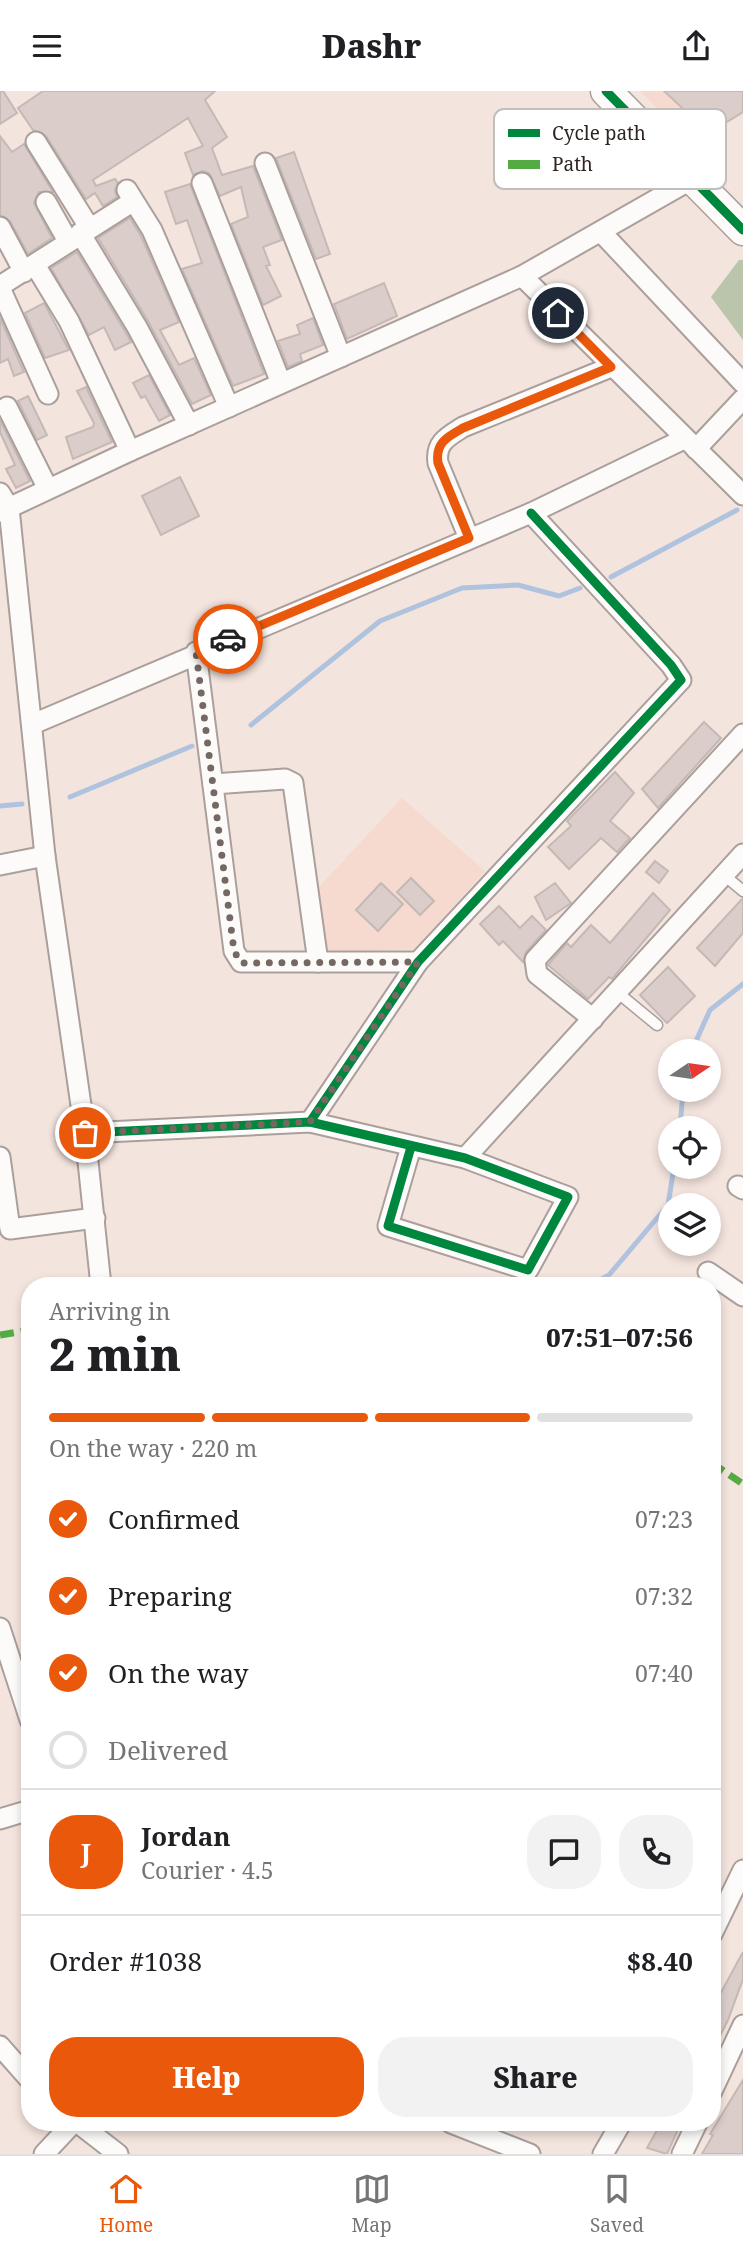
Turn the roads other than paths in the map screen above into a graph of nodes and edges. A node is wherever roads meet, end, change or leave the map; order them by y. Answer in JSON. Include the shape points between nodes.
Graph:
{"nodes":[{"id":1,"x":606,"y":91,"type":"edge"},
{"id":2,"x":624,"y":109,"type":"edge"},
{"id":3,"x":36,"y":142,"type":"dead end"},
{"id":4,"x":265,"y":163,"type":"dead end"},
{"id":5,"x":202,"y":183,"type":"dead end"},
{"id":6,"x":675,"y":189,"type":"edge"},
{"id":7,"x":702,"y":189,"type":"edge"},
{"id":8,"x":46,"y":202,"type":"dead end"},
{"id":9,"x":0,"y":227,"type":"edge"},
{"id":10,"x":743,"y":230,"type":"edge"},
{"id":11,"x":602,"y":233,"type":"junction"},
{"id":12,"x":79,"y":234,"type":"junction"},
{"id":13,"x":29,"y":269,"type":"junction"},
{"id":14,"x":522,"y":276,"type":"junction"},
{"id":15,"x":0,"y":287,"type":"edge"},
{"id":16,"x":341,"y":357,"type":"junction"},
{"id":17,"x":611,"y":367,"type":"junction"},
{"id":18,"x":281,"y":383,"type":"junction"},
{"id":19,"x":743,"y":383,"type":"edge"},
{"id":20,"x":48,"y":394,"type":"dead end"},
{"id":21,"x":743,"y":399,"type":"edge"},
{"id":22,"x":7,"y":407,"type":"dead end"},
{"id":23,"x":229,"y":407,"type":"junction"},
{"id":24,"x":189,"y":425,"type":"junction"},
{"id":25,"x":690,"y":444,"type":"junction"},
{"id":26,"x":130,"y":451,"type":"junction"},
{"id":27,"x":48,"y":489,"type":"junction"},
{"id":28,"x":743,"y":495,"type":"edge"},
{"id":29,"x":3,"y":504,"type":"edge"},
{"id":30,"x":531,"y":513,"type":"junction"},
{"id":31,"x":469,"y":538,"type":"junction"},
{"id":32,"x":196,"y":652,"type":"junction"},
{"id":33,"x":33,"y":724,"type":"junction"},
{"id":34,"x":743,"y":734,"type":"edge"},
{"id":35,"x":213,"y":784,"type":"junction"},
{"id":36,"x":743,"y":854,"type":"edge"},
{"id":37,"x":45,"y":856,"type":"junction"},
{"id":38,"x":0,"y":865,"type":"edge"},
{"id":39,"x":724,"y":875,"type":"junction"},
{"id":40,"x":743,"y":891,"type":"edge"},
{"id":41,"x":418,"y":962,"type":"junction"},
{"id":42,"x":317,"y":963,"type":"junction"},
{"id":43,"x":617,"y":992,"type":"junction"},
{"id":44,"x":593,"y":1019,"type":"junction"},
{"id":45,"x":657,"y":1025,"type":"dead end"},
{"id":46,"x":310,"y":1122,"type":"junction"},
{"id":47,"x":85,"y":1133,"type":"junction"},
{"id":48,"x":411,"y":1147,"type":"junction"},
{"id":49,"x":0,"y":1157,"type":"edge"},
{"id":50,"x":465,"y":1158,"type":"junction"},
{"id":51,"x":95,"y":1217,"type":"junction"},
{"id":52,"x":708,"y":1272,"type":"dead end"},
{"id":53,"x":101,"y":1277,"type":"edge"},
{"id":54,"x":715,"y":1277,"type":"edge"},
{"id":55,"x":721,"y":1281,"type":"edge"},
{"id":56,"x":743,"y":1296,"type":"edge"},
{"id":57,"x":0,"y":1628,"type":"edge"},
{"id":58,"x":21,"y":1692,"type":"edge"},
{"id":59,"x":21,"y":1813,"type":"edge"},
{"id":60,"x":0,"y":1819,"type":"edge"},
{"id":61,"x":743,"y":1870,"type":"edge"},
{"id":62,"x":721,"y":1915,"type":"edge"},
{"id":63,"x":743,"y":2025,"type":"edge"},
{"id":64,"x":0,"y":2046,"type":"edge"},
{"id":65,"x":21,"y":2070,"type":"edge"},
{"id":66,"x":721,"y":2072,"type":"edge"},
{"id":67,"x":66,"y":2131,"type":"edge"},
{"id":68,"x":88,"y":2131,"type":"edge"},
{"id":69,"x":471,"y":2131,"type":"edge"},
{"id":70,"x":616,"y":2131,"type":"edge"},
{"id":71,"x":693,"y":2131,"type":"edge"},
{"id":72,"x":44,"y":2154,"type":"edge"},
{"id":73,"x":118,"y":2154,"type":"edge"},
{"id":74,"x":530,"y":2154,"type":"edge"},
{"id":75,"x":603,"y":2154,"type":"edge"},
{"id":76,"x":682,"y":2154,"type":"edge"}],
"edges":[{"from":1,"to":2,"type":"main road"},
{"from":3,"to":12,"type":"street"},
{"from":4,"to":16,"type":"street"},
{"from":5,"to":18,"type":"street"},
{"from":6,"to":11,"type":"street"},
{"from":7,"to":10,"type":"main road"},
{"from":8,"to":12,"type":"street"},
{"from":9,"to":13,"type":"street"},
{"from":11,"to":14,"type":"street"},
{"from":11,"to":19,"type":"street"},
{"from":12,"to":13,"type":"street"},
{"from":12,"to":23,"type":"street","via":[[130,196],[152,230]]},
{"from":12,"to":24,"type":"street","via":[[137,327]]},
{"from":13,"to":15,"type":"street"},
{"from":13,"to":26,"type":"street","via":[[69,321]]},
{"from":14,"to":16,"type":"street"},
{"from":14,"to":17,"type":"street"},
{"from":15,"to":20,"type":"street"},
{"from":16,"to":18,"type":"street"},
{"from":17,"to":25,"type":"street"},
{"from":17,"to":31,"type":"street","via":[[463,428],[442,442],[436,451],[438,463]]},
{"from":18,"to":23,"type":"street"},
{"from":21,"to":25,"type":"street"},
{"from":22,"to":27,"type":"street"},
{"from":23,"to":24,"type":"street"},
{"from":24,"to":26,"type":"street"},
{"from":25,"to":28,"type":"street"},
{"from":25,"to":30,"type":"street"},
{"from":26,"to":27,"type":"street"},
{"from":27,"to":29,"type":"street"},
{"from":29,"to":33,"type":"street"},
{"from":30,"to":31,"type":"street"},
{"from":30,"to":41,"type":"street","via":[[681,680]]},
{"from":31,"to":32,"type":"street"},
{"from":32,"to":33,"type":"street"},
{"from":32,"to":35,"type":"street"},
{"from":33,"to":37,"type":"street"},
{"from":34,"to":44,"type":"street","via":[[535,960],[537,974]]},
{"from":35,"to":42,"type":"street","via":[[234,951],[241,963]]},
{"from":35,"to":42,"type":"street","via":[[285,779],[293,783]]},
{"from":36,"to":39,"type":"street"},
{"from":37,"to":38,"type":"street"},
{"from":37,"to":47,"type":"street"},
{"from":39,"to":40,"type":"lane"},
{"from":39,"to":43,"type":"street"},
{"from":41,"to":42,"type":"street"},
{"from":41,"to":46,"type":"street"},
{"from":43,"to":44,"type":"street"},
{"from":43,"to":45,"type":"lane"},
{"from":44,"to":50,"type":"street"},
{"from":46,"to":47,"type":"street"},
{"from":46,"to":48,"type":"street"},
{"from":47,"to":51,"type":"street"},
{"from":48,"to":50,"type":"street"},
{"from":48,"to":50,"type":"street","via":[[388,1226],[528,1270],[568,1197]]},
{"from":49,"to":51,"type":"street","via":[[10,1229]]},
{"from":51,"to":53,"type":"street"},
{"from":52,"to":54,"type":"street"},
{"from":55,"to":56,"type":"street"},
{"from":57,"to":58,"type":"street"},
{"from":59,"to":60,"type":"street"},
{"from":61,"to":62,"type":"street"},
{"from":63,"to":66,"type":"street"},
{"from":64,"to":65,"type":"street"},
{"from":67,"to":72,"type":"street"},
{"from":68,"to":73,"type":"street"},
{"from":69,"to":74,"type":"street"},
{"from":70,"to":75,"type":"street"},
{"from":71,"to":76,"type":"street"}]}
